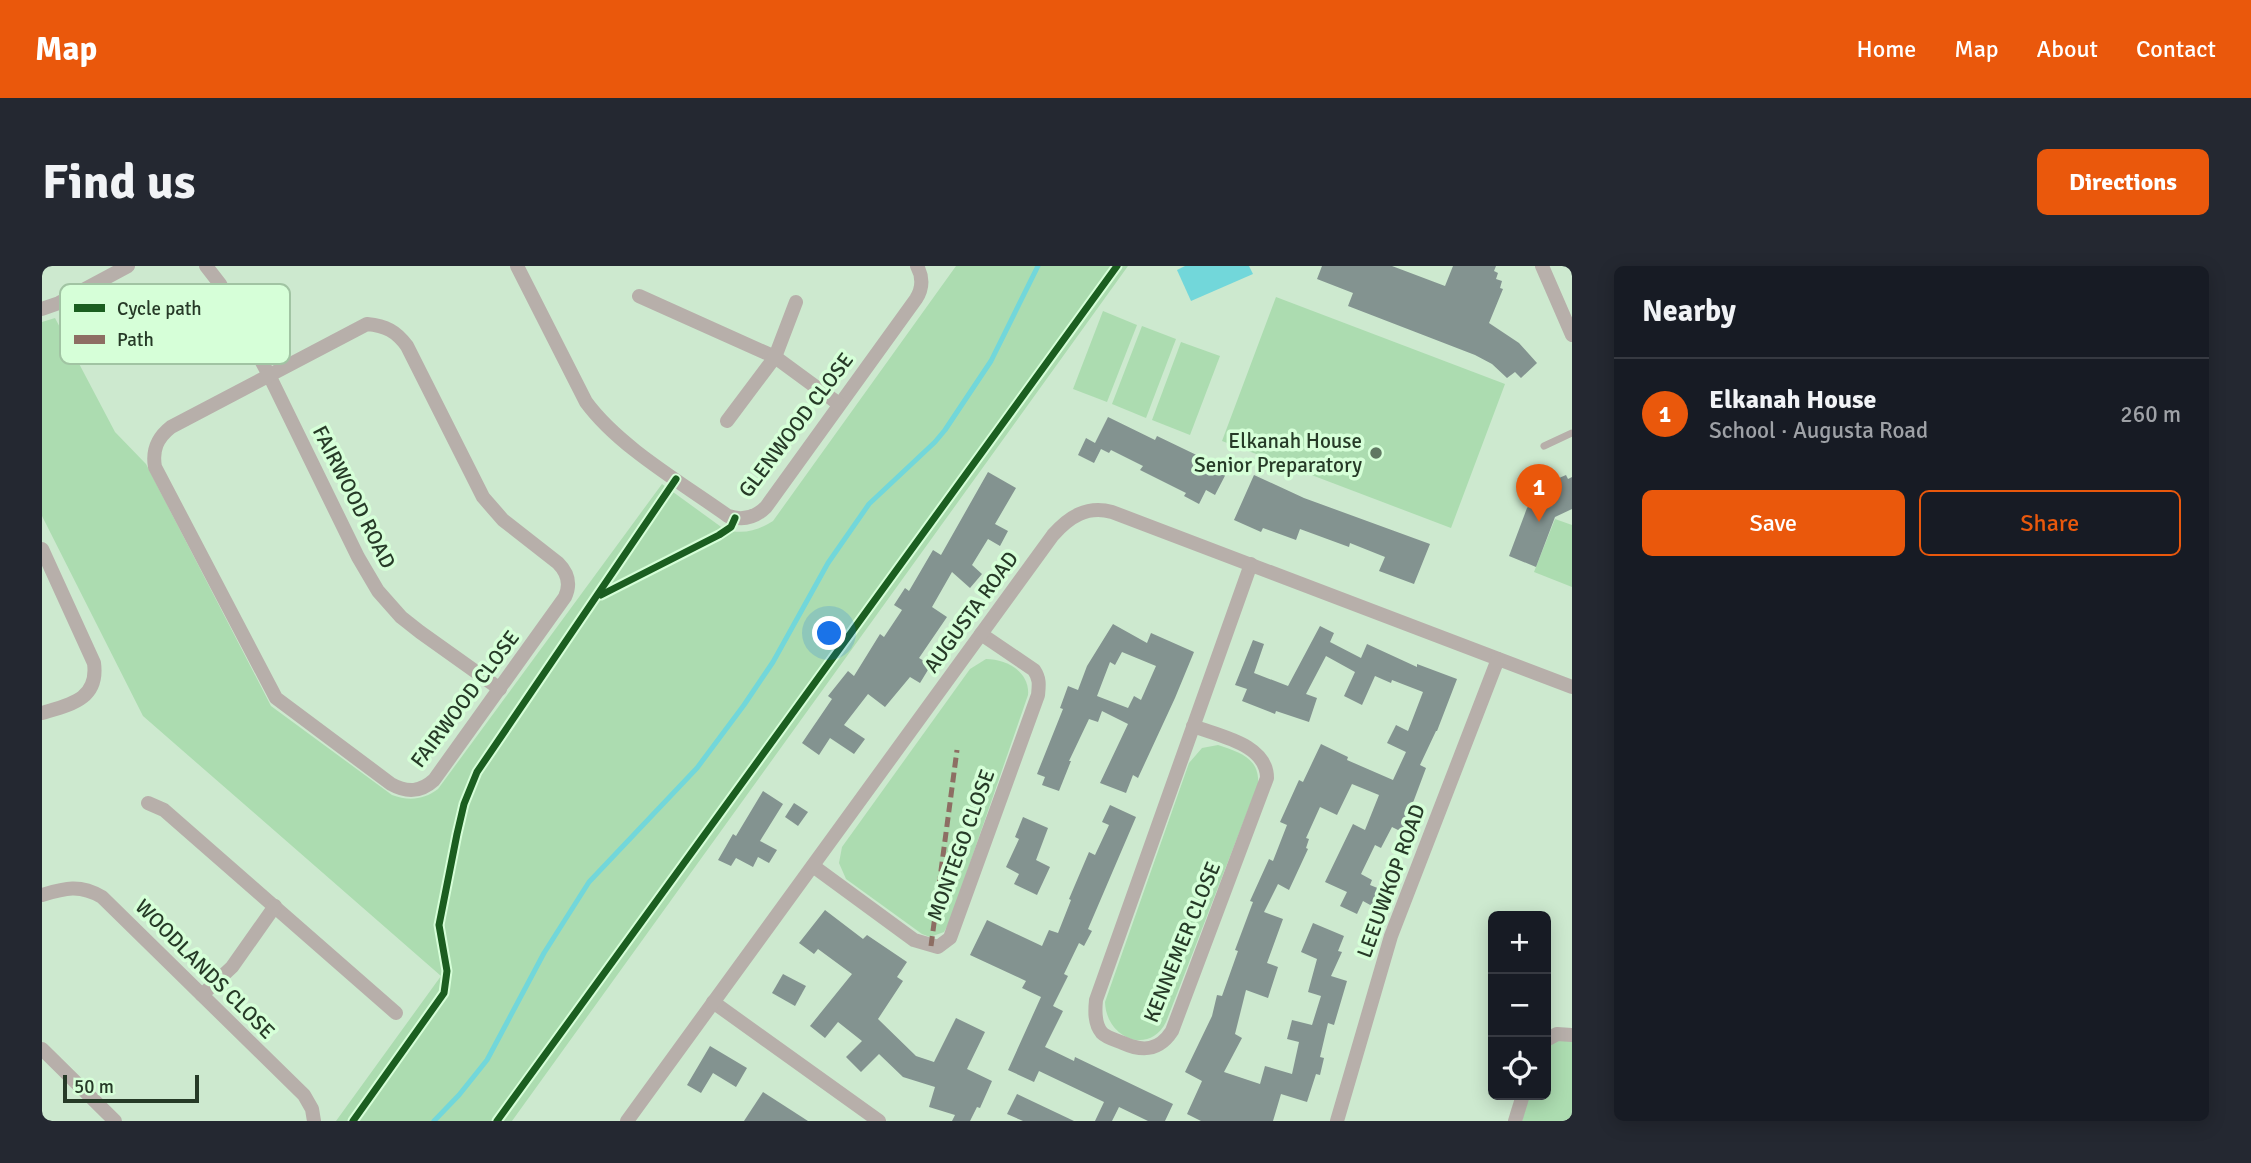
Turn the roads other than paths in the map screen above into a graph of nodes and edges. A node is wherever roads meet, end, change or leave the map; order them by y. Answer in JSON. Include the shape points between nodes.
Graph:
{"nodes":[{"id":1,"x":128,"y":266,"type":"edge"},
{"id":2,"x":206,"y":266,"type":"edge"},
{"id":3,"x":217,"y":266,"type":"edge"},
{"id":4,"x":517,"y":266,"type":"edge"},
{"id":5,"x":1542,"y":266,"type":"edge"},
{"id":6,"x":920,"y":268,"type":"edge"},
{"id":7,"x":94,"y":284,"type":"edge"},
{"id":8,"x":220,"y":284,"type":"joint"},
{"id":9,"x":639,"y":296,"type":"dead end"},
{"id":10,"x":60,"y":302,"type":"edge"},
{"id":11,"x":796,"y":302,"type":"dead end"},
{"id":12,"x":42,"y":309,"type":"edge"},
{"id":13,"x":1572,"y":335,"type":"edge"},
{"id":14,"x":775,"y":357,"type":"junction"},
{"id":15,"x":263,"y":364,"type":"edge"},
{"id":16,"x":270,"y":376,"type":"junction"},
{"id":17,"x":839,"y":404,"type":"junction"},
{"id":18,"x":727,"y":421,"type":"dead end"},
{"id":19,"x":1572,"y":433,"type":"edge"},
{"id":20,"x":1544,"y":446,"type":"dead end"},
{"id":21,"x":42,"y":549,"type":"edge"},
{"id":22,"x":1251,"y":564,"type":"junction"},
{"id":23,"x":981,"y":634,"type":"junction"},
{"id":24,"x":1498,"y":659,"type":"junction"},
{"id":25,"x":1572,"y":687,"type":"edge"},
{"id":26,"x":500,"y":689,"type":"junction"},
{"id":27,"x":42,"y":713,"type":"edge"},
{"id":28,"x":1193,"y":726,"type":"junction"},
{"id":29,"x":148,"y":803,"type":"dead end"},
{"id":30,"x":813,"y":866,"type":"junction"},
{"id":31,"x":42,"y":895,"type":"edge"},
{"id":32,"x":275,"y":906,"type":"junction"},
{"id":33,"x":202,"y":995,"type":"junction"},
{"id":34,"x":713,"y":1002,"type":"junction"},
{"id":35,"x":396,"y":1013,"type":"dead end"},
{"id":36,"x":1572,"y":1035,"type":"edge"},
{"id":37,"x":1551,"y":1037,"type":"edge"},
{"id":38,"x":42,"y":1049,"type":"edge"},
{"id":39,"x":1521,"y":1100,"type":"edge"},
{"id":40,"x":115,"y":1121,"type":"edge"},
{"id":41,"x":314,"y":1121,"type":"edge"},
{"id":42,"x":627,"y":1121,"type":"edge"},
{"id":43,"x":879,"y":1121,"type":"edge"},
{"id":44,"x":1337,"y":1121,"type":"edge"},
{"id":45,"x":1515,"y":1121,"type":"edge"}],
"edges":[{"from":1,"to":7,"type":"street"},
{"from":2,"to":8,"type":"street","name":"FAIRWOOD ROAD"},
{"from":3,"to":8,"type":"street","name":"FAIRWOOD ROAD"},
{"from":4,"to":17,"type":"street","name":"GLENWOOD CLOSE","via":[[599,420],[728,516],[743,519],[766,507]]},
{"from":5,"to":13,"type":"street"},
{"from":6,"to":17,"type":"street","name":"GLENWOOD CLOSE","via":[[920,293]]},
{"from":9,"to":14,"type":"street"},
{"from":10,"to":12,"type":"street"},
{"from":11,"to":14,"type":"street"},
{"from":14,"to":17,"type":"street"},
{"from":14,"to":18,"type":"street"},
{"from":15,"to":16,"type":"street","name":"FAIRWOOD ROAD"},
{"from":16,"to":26,"type":"street","name":"FAIRWOOD ROAD","via":[[378,591],[401,617]]},
{"from":16,"to":26,"type":"street","name":"FAIRWOOD CLOSE","via":[[367,324],[399,335],[483,497],[567,575],[565,597]]},
{"from":16,"to":26,"type":"street","name":"FAIRWOOD CLOSE","via":[[165,432],[156,444],[154,460],[276,698],[391,784],[414,791],[434,780]]},
{"from":19,"to":20,"type":"lane"},
{"from":21,"to":27,"type":"street","via":[[95,670],[84,696]]},
{"from":22,"to":23,"type":"street","name":"AUGUSTA ROAD","via":[[1093,509],[1062,524]]},
{"from":22,"to":24,"type":"street","name":"AUGUSTA ROAD"},
{"from":22,"to":28,"type":"street","name":"KENNEMER CLOSE"},
{"from":23,"to":30,"type":"street","name":"AUGUSTA ROAD"},
{"from":23,"to":30,"type":"street","name":"MONTEGO CLOSE","via":[[1034,670],[1040,685],[950,938],[938,947],[914,940]]},
{"from":24,"to":25,"type":"street","name":"AUGUSTA ROAD"},
{"from":24,"to":44,"type":"street","name":"LEEUWKOP ROAD","via":[[1391,936]]},
{"from":28,"to":28,"type":"street","name":"KENNEMER CLOSE","via":[[1255,752],[1265,762],[1268,778],[1172,1031],[1156,1047],[1144,1050],[1102,1033],[1096,1000]]},
{"from":29,"to":32,"type":"street","via":[[164,810]]},
{"from":30,"to":34,"type":"street","name":"AUGUSTA ROAD"},
{"from":31,"to":33,"type":"street","name":"WOODLANDS CLOSE","via":[[74,887],[102,897]]},
{"from":32,"to":33,"type":"street","via":[[232,967]]},
{"from":32,"to":35,"type":"street"},
{"from":33,"to":41,"type":"street","name":"WOODLANDS CLOSE","via":[[304,1095]]},
{"from":34,"to":42,"type":"street","name":"AUGUSTA ROAD"},
{"from":34,"to":43,"type":"street"},
{"from":36,"to":37,"type":"street"},
{"from":38,"to":40,"type":"street"},
{"from":39,"to":45,"type":"street"}]}
